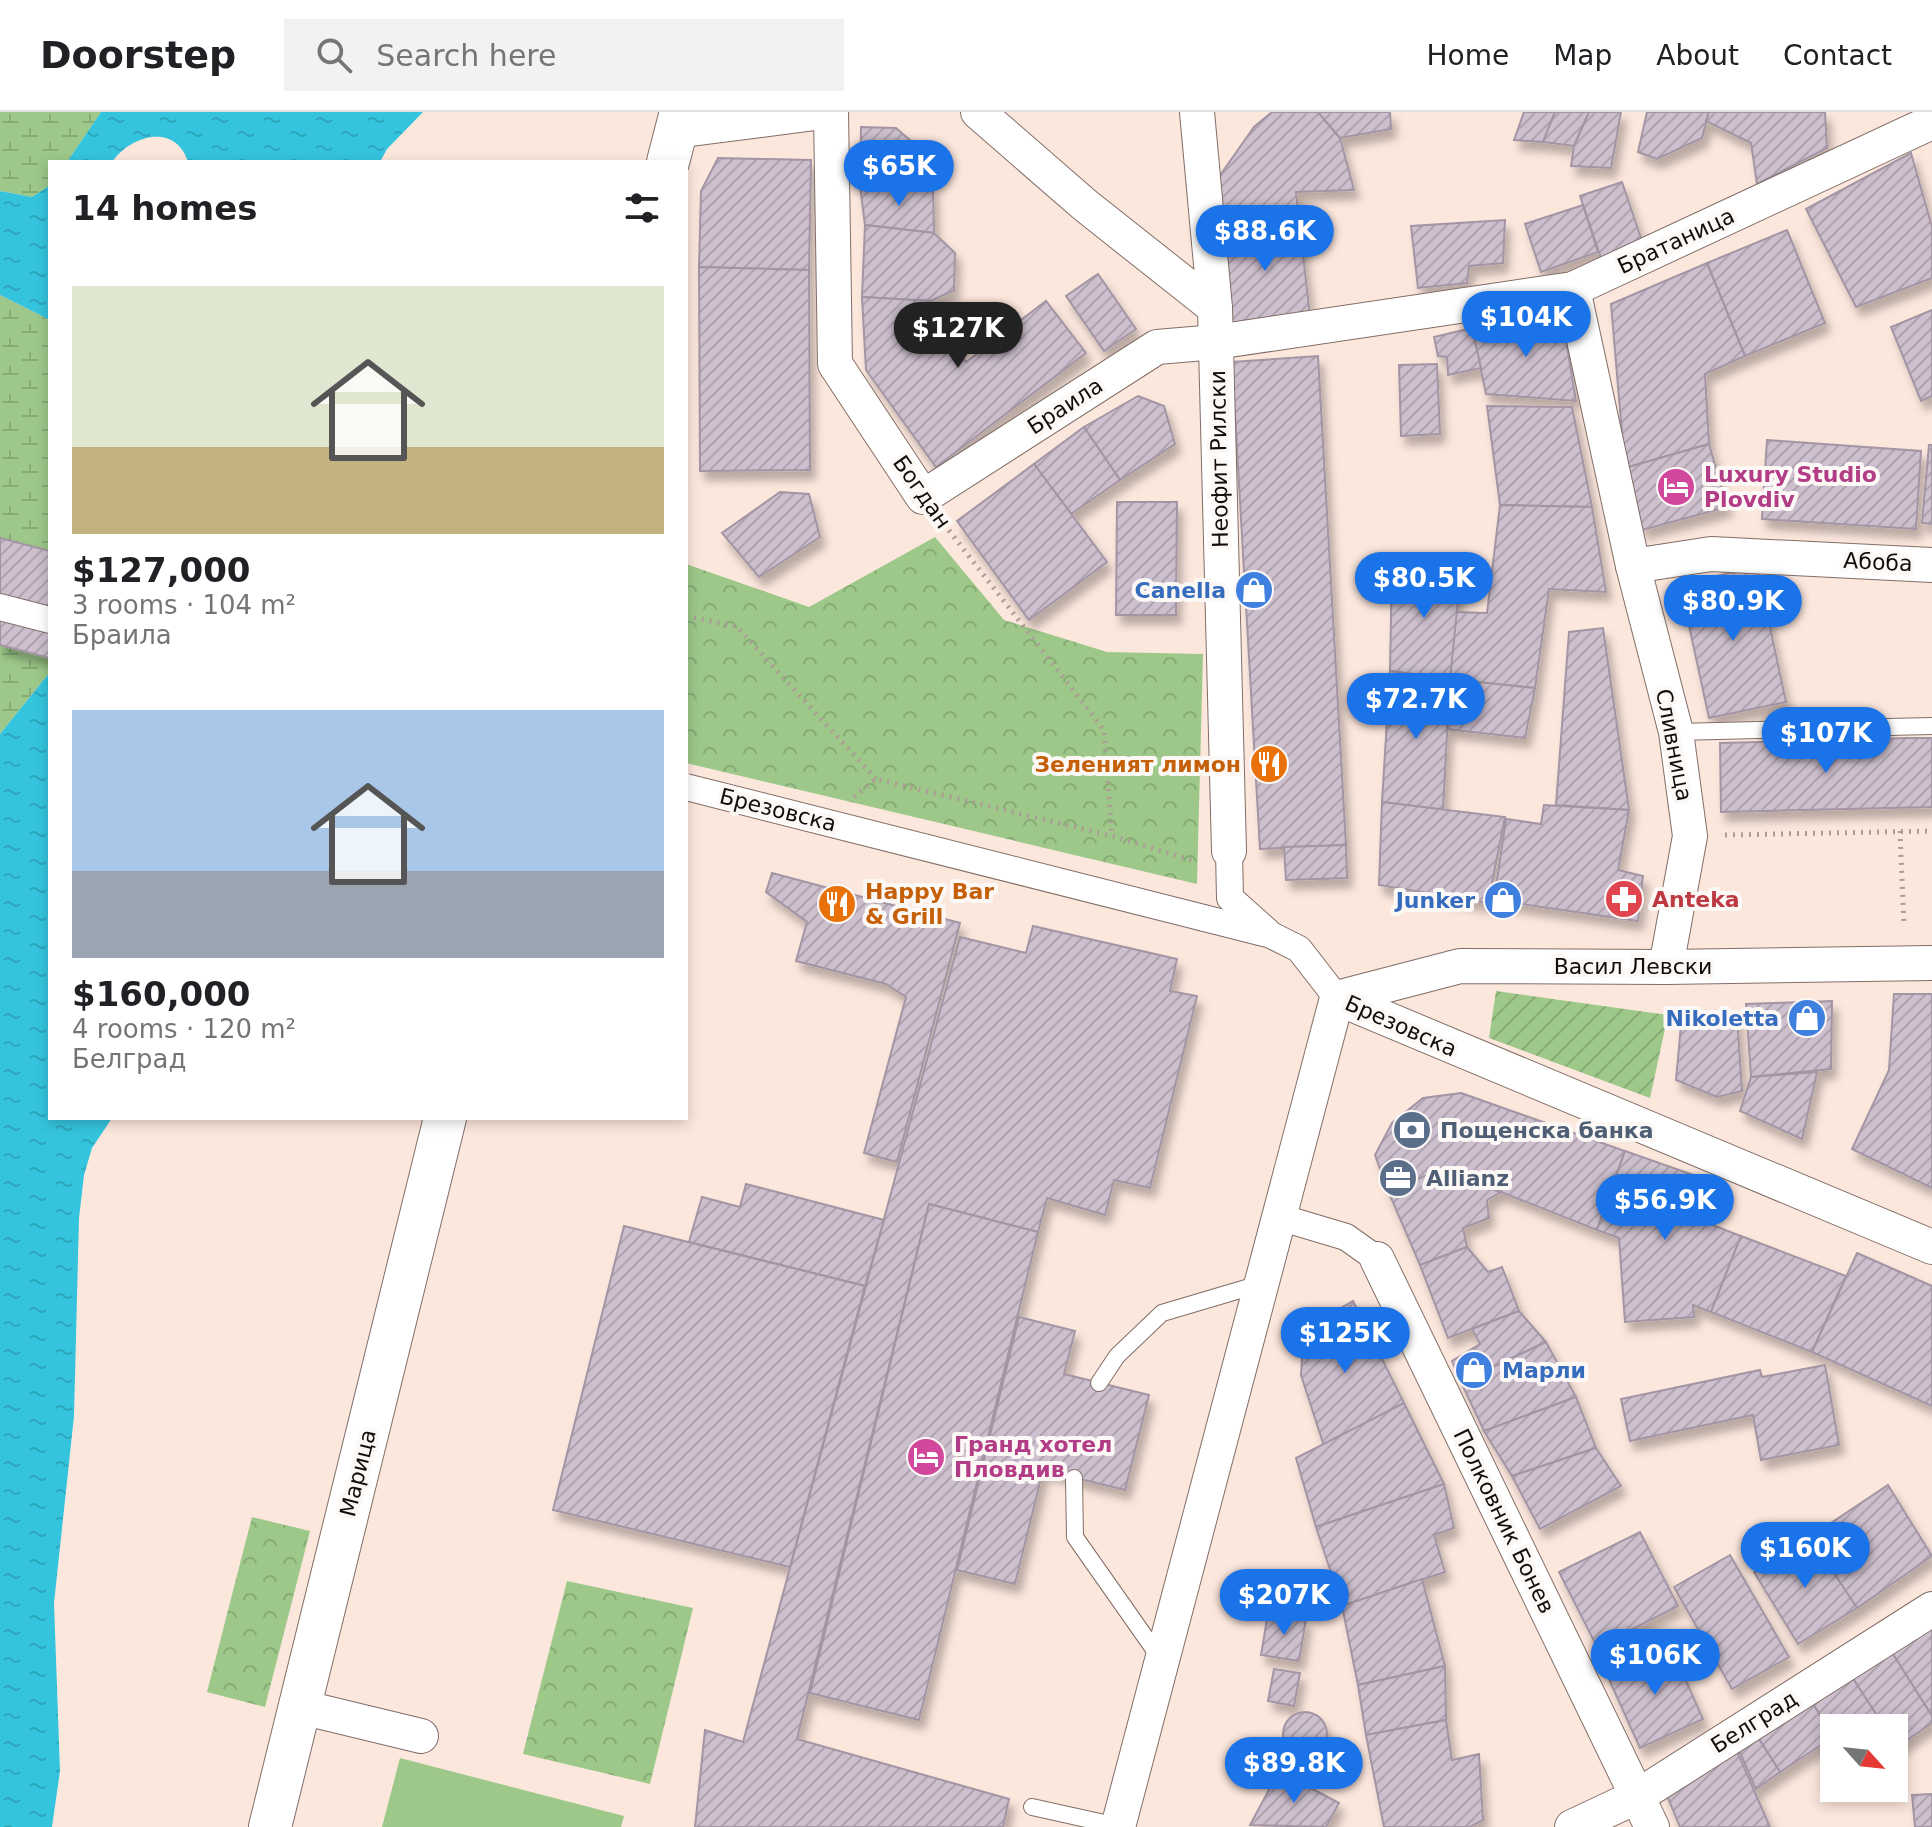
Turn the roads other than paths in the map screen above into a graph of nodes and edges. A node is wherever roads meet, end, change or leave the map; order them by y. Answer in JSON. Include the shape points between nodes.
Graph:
{"nodes":[{"id":1,"x":823,"y":112,"type":"edge"},
{"id":2,"x":831,"y":112,"type":"edge"},
{"id":3,"x":978,"y":112,"type":"edge"},
{"id":4,"x":1197,"y":112,"type":"edge"},
{"id":5,"x":1932,"y":122,"type":"edge"},
{"id":6,"x":675,"y":135,"type":"edge"},
{"id":7,"x":1573,"y":289,"type":"junction"},
{"id":8,"x":1215,"y":308,"type":"junction"},
{"id":9,"x":1216,"y":342,"type":"junction"},
{"id":10,"x":923,"y":497,"type":"joint"},
{"id":11,"x":1932,"y":565,"type":"edge"},
{"id":12,"x":1633,"y":566,"type":"junction"},
{"id":13,"x":0,"y":607,"type":"edge"},
{"id":14,"x":48,"y":619,"type":"edge"},
{"id":15,"x":1932,"y":726,"type":"edge"},
{"id":16,"x":1676,"y":732,"type":"junction"},
{"id":17,"x":688,"y":788,"type":"edge"},
{"id":18,"x":1229,"y":851,"type":"joint"},
{"id":19,"x":1271,"y":935,"type":"junction"},
{"id":20,"x":1918,"y":963,"type":"edge"},
{"id":21,"x":1666,"y":967,"type":"junction"},
{"id":22,"x":1337,"y":998,"type":"junction"},
{"id":23,"x":445,"y":1120,"type":"edge"},
{"id":24,"x":1279,"y":1217,"type":"junction"},
{"id":25,"x":1932,"y":1247,"type":"edge"},
{"id":26,"x":1377,"y":1259,"type":"joint"},
{"id":27,"x":1262,"y":1284,"type":"junction"},
{"id":28,"x":1099,"y":1383,"type":"dead end"},
{"id":29,"x":1074,"y":1478,"type":"dead end"},
{"id":30,"x":1932,"y":1609,"type":"edge"},
{"id":31,"x":1162,"y":1660,"type":"junction"},
{"id":32,"x":301,"y":1707,"type":"junction"},
{"id":33,"x":421,"y":1736,"type":"dead end"},
{"id":34,"x":1638,"y":1796,"type":"junction"},
{"id":35,"x":1032,"y":1807,"type":"dead end"},
{"id":36,"x":270,"y":1827,"type":"edge"},
{"id":37,"x":1118,"y":1827,"type":"edge"},
{"id":38,"x":1572,"y":1827,"type":"edge"},
{"id":39,"x":1652,"y":1827,"type":"edge"}],
"edges":[{"from":1,"to":6,"type":"street"},
{"from":2,"to":10,"type":"street","name":"Богдан","via":[[835,364]]},
{"from":3,"to":8,"type":"street"},
{"from":4,"to":8,"type":"street","name":"Неофит Рилски"},
{"from":5,"to":7,"type":"street","name":"Братаница"},
{"from":7,"to":9,"type":"street","name":"Братаница"},
{"from":7,"to":12,"type":"street","name":"Сливница"},
{"from":8,"to":9,"type":"street","name":"Неофит Рилски"},
{"from":9,"to":10,"type":"street","name":"Браила","via":[[1157,347]]},
{"from":9,"to":18,"type":"street","name":"Неофит Рилски"},
{"from":11,"to":12,"type":"street","name":"Абоба","via":[[1711,554]]},
{"from":12,"to":16,"type":"street","name":"Сливница"},
{"from":13,"to":14,"type":"street"},
{"from":15,"to":16,"type":"lane"},
{"from":16,"to":21,"type":"street","name":"Сливница","via":[[1690,836]]},
{"from":17,"to":19,"type":"street","name":"Брезовска","bridge":true},
{"from":18,"to":19,"type":"street","via":[[1230,898]]},
{"from":19,"to":22,"type":"street","name":"Брезовска","via":[[1299,949]]},
{"from":20,"to":21,"type":"street","name":"Васил Левски"},
{"from":21,"to":22,"type":"street","name":"Васил Левски","via":[[1460,966]]},
{"from":22,"to":24,"type":"street"},
{"from":22,"to":25,"type":"street","name":"Брезовска"},
{"from":23,"to":32,"type":"street","name":"Марица"},
{"from":24,"to":26,"type":"street","via":[[1346,1237]]},
{"from":24,"to":27,"type":"street"},
{"from":26,"to":34,"type":"street","name":"Полковник Бонев"},
{"from":27,"to":28,"type":"lane","via":[[1162,1313],[1117,1356]]},
{"from":27,"to":31,"type":"street"},
{"from":29,"to":31,"type":"lane","via":[[1075,1537]]},
{"from":30,"to":34,"type":"street","name":"Белград"},
{"from":31,"to":37,"type":"street"},
{"from":32,"to":33,"type":"street"},
{"from":32,"to":36,"type":"street","name":"Марица"},
{"from":34,"to":38,"type":"street","name":"Белград"},
{"from":34,"to":39,"type":"street","name":"Полковник Бонев"},
{"from":35,"to":37,"type":"lane"}]}
